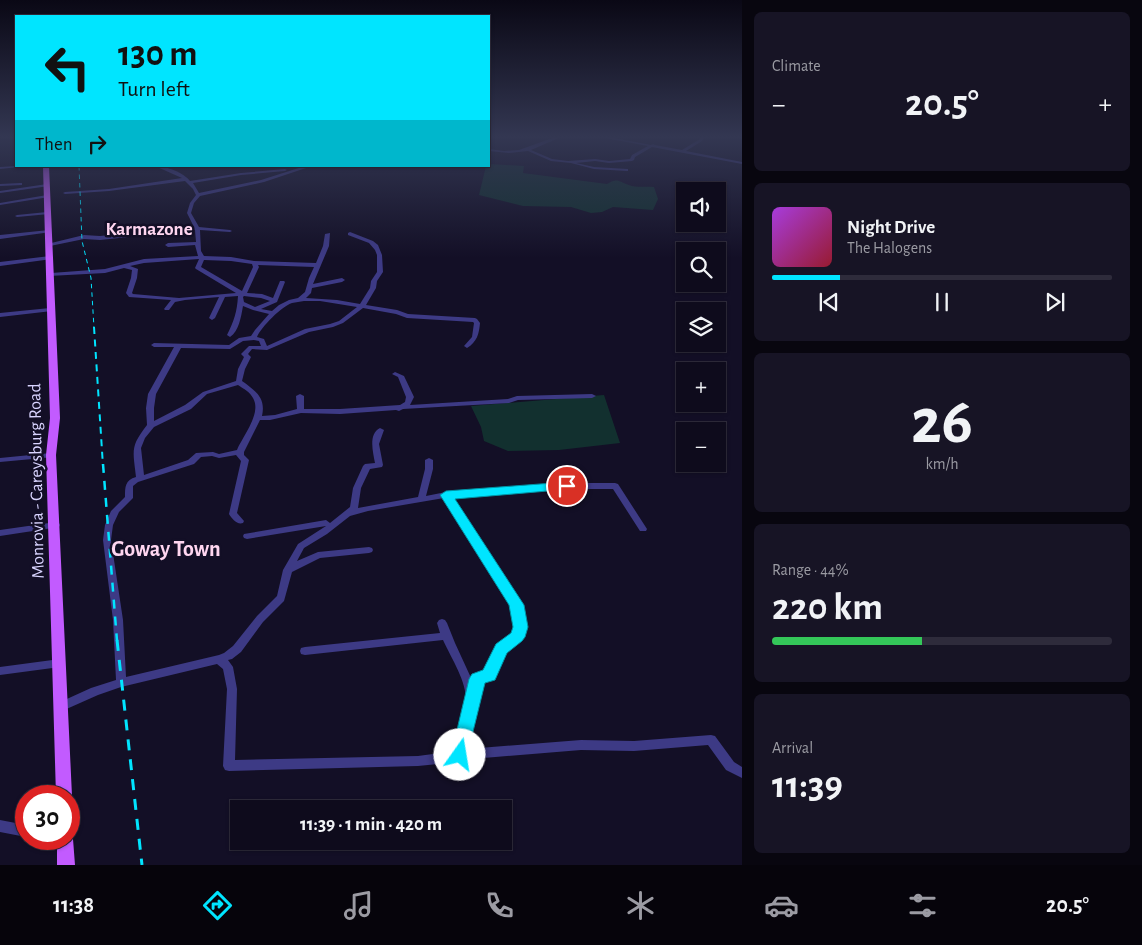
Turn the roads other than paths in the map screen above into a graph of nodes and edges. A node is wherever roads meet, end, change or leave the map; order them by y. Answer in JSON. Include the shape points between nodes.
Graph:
{"nodes":[{"id":1,"x":47,"y":177,"type":"edge"},
{"id":2,"x":184,"y":177,"type":"edge"},
{"id":3,"x":216,"y":177,"type":"edge"},
{"id":4,"x":271,"y":177,"type":"edge"},
{"id":5,"x":189,"y":181,"type":"junction"},
{"id":6,"x":0,"y":185,"type":"edge"},
{"id":7,"x":47,"y":188,"type":"junction"},
{"id":8,"x":0,"y":192,"type":"edge"},
{"id":9,"x":65,"y":193,"type":"dead end"},
{"id":10,"x":198,"y":195,"type":"junction"},
{"id":11,"x":0,"y":204,"type":"edge"},
{"id":12,"x":48,"y":213,"type":"junction"},
{"id":13,"x":17,"y":216,"type":"dead end"},
{"id":14,"x":197,"y":228,"type":"junction"},
{"id":15,"x":49,"y":231,"type":"junction"},
{"id":16,"x":230,"y":231,"type":"dead end"},
{"id":17,"x":328,"y":234,"type":"dead end"},
{"id":18,"x":350,"y":234,"type":"dead end"},
{"id":19,"x":0,"y":238,"type":"edge"},
{"id":20,"x":198,"y":243,"type":"junction"},
{"id":21,"x":50,"y":244,"type":"junction"},
{"id":22,"x":168,"y":245,"type":"dead end"},
{"id":23,"x":50,"y":258,"type":"junction"},
{"id":24,"x":201,"y":258,"type":"junction"},
{"id":25,"x":254,"y":263,"type":"junction"},
{"id":26,"x":0,"y":264,"type":"edge"},
{"id":27,"x":318,"y":265,"type":"junction"},
{"id":28,"x":124,"y":266,"type":"junction"},
{"id":29,"x":51,"y":275,"type":"junction"},
{"id":30,"x":342,"y":280,"type":"dead end"},
{"id":31,"x":282,"y":282,"type":"dead end"},
{"id":32,"x":310,"y":287,"type":"junction"},
{"id":33,"x":242,"y":294,"type":"junction"},
{"id":34,"x":223,"y":296,"type":"junction"},
{"id":35,"x":178,"y":299,"type":"junction"},
{"id":36,"x":275,"y":301,"type":"junction"},
{"id":37,"x":298,"y":301,"type":"junction"},
{"id":38,"x":241,"y":303,"type":"junction"},
{"id":39,"x":392,"y":305,"type":"dead end"},
{"id":40,"x":362,"y":306,"type":"junction"},
{"id":41,"x":255,"y":309,"type":"junction"},
{"id":42,"x":50,"y":310,"type":"junction"},
{"id":43,"x":166,"y":310,"type":"dead end"},
{"id":44,"x":374,"y":310,"type":"junction"},
{"id":45,"x":274,"y":313,"type":"junction"},
{"id":46,"x":0,"y":315,"type":"edge"},
{"id":47,"x":212,"y":318,"type":"dead end"},
{"id":48,"x":230,"y":335,"type":"dead end"},
{"id":49,"x":254,"y":338,"type":"junction"},
{"id":50,"x":154,"y":345,"type":"dead end"},
{"id":51,"x":179,"y":345,"type":"junction"},
{"id":52,"x":467,"y":346,"type":"dead end"},
{"id":53,"x":265,"y":349,"type":"junction"},
{"id":54,"x":394,"y":374,"type":"dead end"},
{"id":55,"x":239,"y":382,"type":"junction"},
{"id":56,"x":300,"y":396,"type":"dead end"},
{"id":57,"x":592,"y":396,"type":"dead end"},
{"id":58,"x":399,"y":409,"type":"junction"},
{"id":59,"x":301,"y":411,"type":"junction"},
{"id":60,"x":259,"y":418,"type":"junction"},
{"id":61,"x":151,"y":425,"type":"junction"},
{"id":62,"x":380,"y":430,"type":"dead end"},
{"id":63,"x":240,"y":452,"type":"junction"},
{"id":64,"x":52,"y":456,"type":"junction"},
{"id":65,"x":0,"y":460,"type":"edge"},
{"id":66,"x":429,"y":460,"type":"dead end"},
{"id":67,"x":140,"y":478,"type":"junction"},
{"id":68,"x":446,"y":495,"type":"junction"},
{"id":69,"x":421,"y":500,"type":"junction"},
{"id":70,"x":346,"y":515,"type":"junction"},
{"id":71,"x":240,"y":521,"type":"dead end"},
{"id":72,"x":326,"y":523,"type":"dead end"},
{"id":73,"x":56,"y":525,"type":"junction"},
{"id":74,"x":644,"y":529,"type":"dead end"},
{"id":75,"x":0,"y":533,"type":"edge"},
{"id":76,"x":247,"y":536,"type":"dead end"},
{"id":77,"x":369,"y":550,"type":"dead end"},
{"id":78,"x":288,"y":570,"type":"junction"},
{"id":79,"x":442,"y":624,"type":"dead end"},
{"id":80,"x":445,"y":636,"type":"junction"},
{"id":81,"x":305,"y":651,"type":"dead end"},
{"id":82,"x":219,"y":659,"type":"junction"},
{"id":83,"x":60,"y":663,"type":"junction"},
{"id":84,"x":0,"y":671,"type":"edge"},
{"id":85,"x":121,"y":683,"type":"junction"},
{"id":86,"x":472,"y":705,"type":"junction"},
{"id":87,"x":62,"y":706,"type":"junction"},
{"id":88,"x":460,"y":755,"type":"junction"},
{"id":89,"x":742,"y":773,"type":"edge"},
{"id":90,"x":64,"y":785,"type":"edge"},
{"id":91,"x":0,"y":826,"type":"edge"},
{"id":92,"x":15,"y":829,"type":"edge"},
{"id":93,"x":65,"y":850,"type":"edge"},
{"id":94,"x":66,"y":865,"type":"edge"}],
"edges":[{"from":1,"to":7,"type":"main road","name":"Monrovia - Careysburg Road"},
{"from":2,"to":5,"type":"street"},
{"from":3,"to":5,"type":"street"},
{"from":4,"to":10,"type":"street"},
{"from":5,"to":9,"type":"street"},
{"from":5,"to":10,"type":"street"},
{"from":6,"to":7,"type":"street"},
{"from":7,"to":8,"type":"street"},
{"from":7,"to":11,"type":"street"},
{"from":7,"to":12,"type":"main road","name":"Monrovia - Careysburg Road"},
{"from":10,"to":14,"type":"street","via":[[189,213]]},
{"from":12,"to":13,"type":"street"},
{"from":12,"to":15,"type":"main road","name":"Monrovia - Careysburg Road"},
{"from":14,"to":16,"type":"street"},
{"from":14,"to":20,"type":"street"},
{"from":14,"to":21,"type":"street","via":[[84,237]]},
{"from":15,"to":19,"type":"street"},
{"from":15,"to":21,"type":"main road","name":"Monrovia - Careysburg Road"},
{"from":17,"to":27,"type":"street"},
{"from":18,"to":40,"type":"street","via":[[374,242],[379,255],[380,272]]},
{"from":20,"to":22,"type":"street"},
{"from":20,"to":24,"type":"street"},
{"from":21,"to":23,"type":"main road","name":"Monrovia - Careysburg Road"},
{"from":23,"to":26,"type":"street"},
{"from":23,"to":29,"type":"main road","name":"Monrovia - Careysburg Road"},
{"from":24,"to":25,"type":"street"},
{"from":24,"to":28,"type":"street","via":[[156,260]]},
{"from":24,"to":33,"type":"street","via":[[198,268]]},
{"from":25,"to":27,"type":"street"},
{"from":25,"to":33,"type":"street","via":[[255,271]]},
{"from":27,"to":32,"type":"street"},
{"from":28,"to":29,"type":"street","via":[[105,271]]},
{"from":28,"to":35,"type":"street","via":[[135,269],[131,296]]},
{"from":29,"to":42,"type":"main road","name":"Monrovia - Careysburg Road"},
{"from":30,"to":32,"type":"street"},
{"from":31,"to":36,"type":"street"},
{"from":32,"to":37,"type":"street","via":[[305,297]]},
{"from":33,"to":34,"type":"street"},
{"from":33,"to":36,"type":"street"},
{"from":33,"to":38,"type":"street"},
{"from":34,"to":35,"type":"street"},
{"from":34,"to":47,"type":"street"},
{"from":35,"to":43,"type":"street"},
{"from":36,"to":41,"type":"street"},
{"from":37,"to":40,"type":"street","via":[[318,299]]},
{"from":37,"to":45,"type":"street","via":[[281,306]]},
{"from":38,"to":41,"type":"street"},
{"from":38,"to":48,"type":"street"},
{"from":39,"to":44,"type":"street"},
{"from":40,"to":44,"type":"street"},
{"from":40,"to":53,"type":"street","via":[[331,326],[307,330]]},
{"from":41,"to":45,"type":"street"},
{"from":42,"to":46,"type":"street"},
{"from":42,"to":64,"type":"main road","name":"Monrovia - Careysburg Road","via":[[55,418]]},
{"from":44,"to":52,"type":"street","via":[[407,316],[475,320],[475,337]]},
{"from":45,"to":49,"type":"street","via":[[255,332]]},
{"from":49,"to":51,"type":"street","via":[[241,339],[230,347]]},
{"from":49,"to":53,"type":"street","via":[[262,340]]},
{"from":50,"to":51,"type":"street"},
{"from":51,"to":61,"type":"street","via":[[152,394]]},
{"from":53,"to":55,"type":"street","via":[[252,347],[244,354],[248,357],[239,374]]},
{"from":54,"to":58,"type":"street","via":[[402,376],[410,397]]},
{"from":55,"to":60,"type":"street","via":[[253,390],[260,403]]},
{"from":55,"to":61,"type":"street","via":[[205,393],[188,407]]},
{"from":56,"to":59,"type":"street"},
{"from":57,"to":58,"type":"street","via":[[517,398]]},
{"from":58,"to":59,"type":"street","via":[[341,413]]},
{"from":59,"to":60,"type":"street","via":[[269,420]]},
{"from":60,"to":63,"type":"street"},
{"from":61,"to":67,"type":"street","via":[[137,448]]},
{"from":62,"to":70,"type":"street","via":[[375,444],[379,465],[368,466],[358,488],[356,504]]},
{"from":63,"to":67,"type":"street","via":[[199,455],[190,462]]},
{"from":63,"to":71,"type":"street","via":[[245,460],[233,514]]},
{"from":64,"to":65,"type":"street"},
{"from":64,"to":73,"type":"main road","name":"Monrovia - Careysburg Road"},
{"from":66,"to":69,"type":"street"},
{"from":67,"to":85,"type":"street","via":[[130,485],[129,498],[111,518],[107,540],[118,620]]},
{"from":68,"to":69,"type":"street"},
{"from":68,"to":74,"type":"street","via":[[567,486],[615,486]]},
{"from":68,"to":86,"type":"street","via":[[517,605],[520,627],[517,637],[502,648],[494,660],[490,675],[478,679]]},
{"from":69,"to":70,"type":"street","via":[[367,508]]},
{"from":70,"to":78,"type":"street","via":[[304,543]]},
{"from":72,"to":76,"type":"street"},
{"from":73,"to":75,"type":"street"},
{"from":73,"to":83,"type":"main road","name":"Monrovia - Careysburg Road"},
{"from":77,"to":78,"type":"street","via":[[318,555]]},
{"from":78,"to":82,"type":"street","via":[[281,598],[260,618],[237,649]]},
{"from":79,"to":80,"type":"street"},
{"from":80,"to":81,"type":"street"},
{"from":80,"to":86,"type":"street","via":[[467,678]]},
{"from":82,"to":85,"type":"street"},
{"from":82,"to":88,"type":"street","via":[[228,667],[232,689],[229,766],[418,761]]},
{"from":83,"to":84,"type":"street"},
{"from":83,"to":87,"type":"main road","name":"Monrovia - Careysburg Road"},
{"from":85,"to":87,"type":"street"},
{"from":86,"to":88,"type":"street"},
{"from":87,"to":90,"type":"main road","name":"Monrovia - Careysburg Road"},
{"from":88,"to":89,"type":"street","via":[[581,745],[634,746],[711,740],[730,766]]},
{"from":91,"to":92,"type":"street"},
{"from":93,"to":94,"type":"main road"}]}
